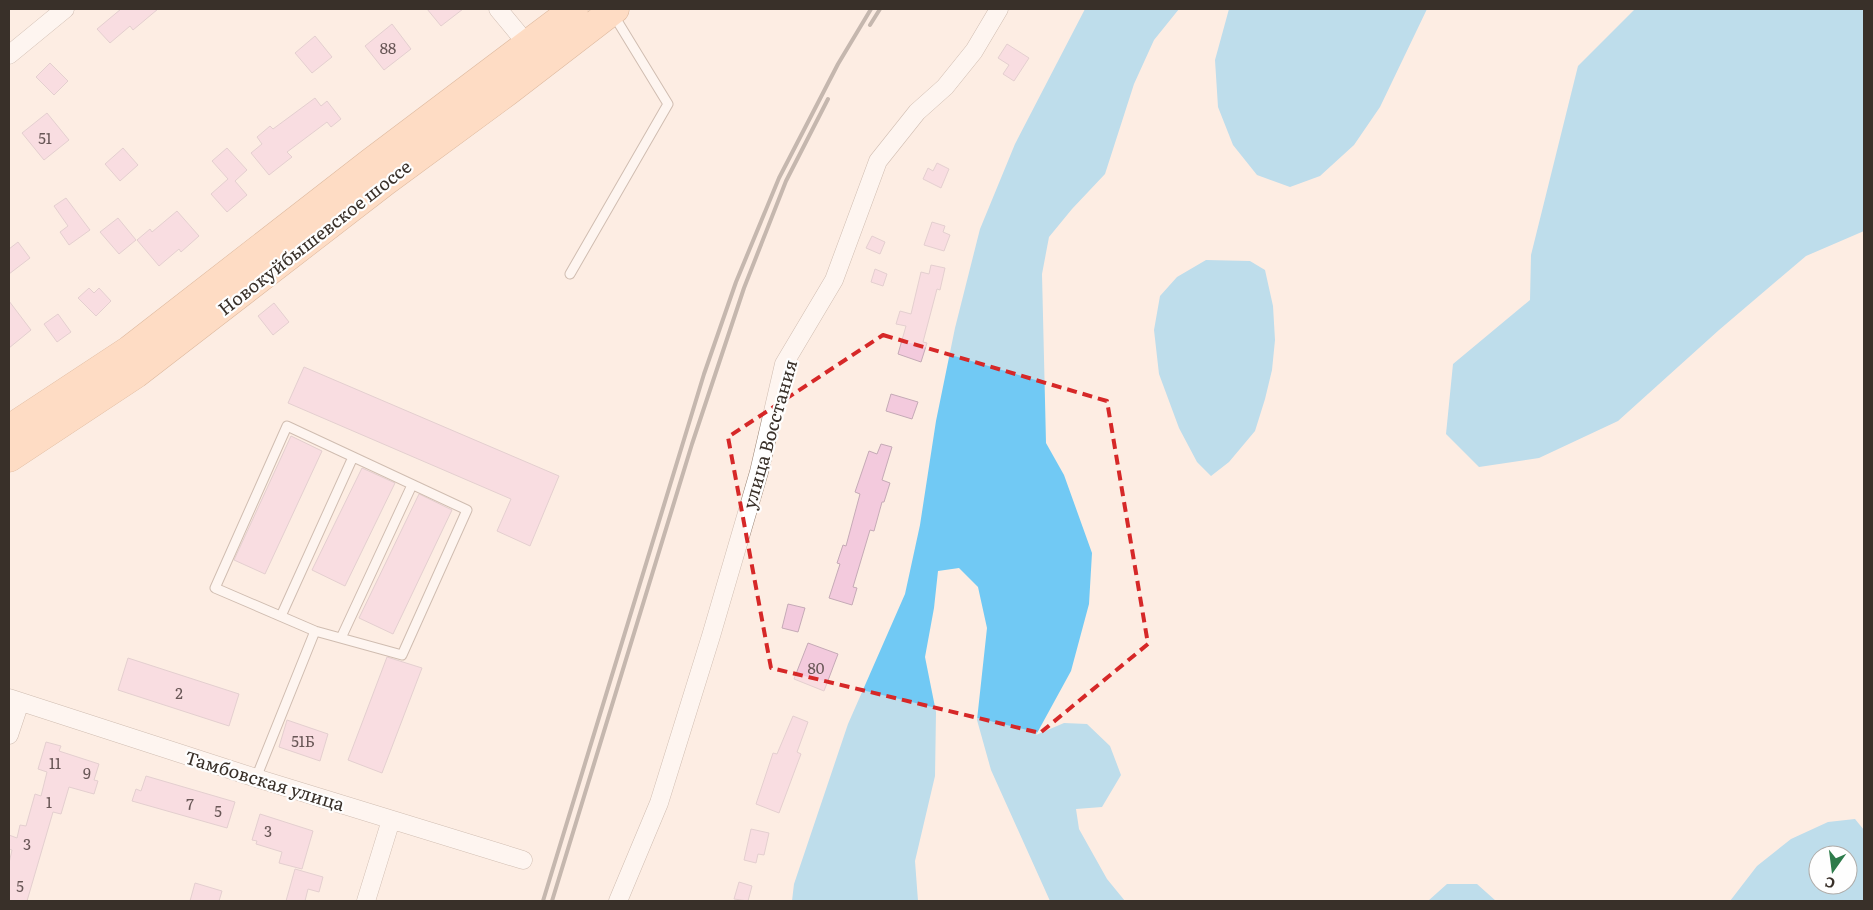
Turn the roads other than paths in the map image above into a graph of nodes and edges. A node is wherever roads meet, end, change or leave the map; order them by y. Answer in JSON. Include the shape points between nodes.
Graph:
{"nodes":[{"id":1,"x":65,"y":9,"type":"edge"},
{"id":2,"x":498,"y":9,"type":"edge"},
{"id":3,"x":574,"y":9,"type":"edge"},
{"id":4,"x":1000,"y":9,"type":"edge"},
{"id":5,"x":614,"y":10,"type":"edge"},
{"id":6,"x":527,"y":44,"type":"junction"},
{"id":7,"x":9,"y":55,"type":"edge"},
{"id":8,"x":570,"y":274,"type":"dead end"},
{"id":9,"x":9,"y":429,"type":"edge"},
{"id":10,"x":353,"y":457,"type":"junction"},
{"id":11,"x":9,"y":458,"type":"edge"},
{"id":12,"x":412,"y":485,"type":"junction"},
{"id":13,"x":281,"y":616,"type":"junction"},
{"id":14,"x":315,"y":631,"type":"junction"},
{"id":15,"x":341,"y":638,"type":"junction"},
{"id":16,"x":14,"y":700,"type":"edge"},
{"id":17,"x":9,"y":735,"type":"edge"},
{"id":18,"x":256,"y":778,"type":"junction"},
{"id":19,"x":391,"y":820,"type":"junction"},
{"id":20,"x":523,"y":860,"type":"dead end"},
{"id":21,"x":366,"y":901,"type":"edge"},
{"id":22,"x":618,"y":901,"type":"edge"}],
"edges":[{"from":1,"to":7,"type":"street"},
{"from":2,"to":6,"type":"street"},
{"from":3,"to":6,"type":"main road","name":"Новокуйбышевское шоссе"},
{"from":4,"to":22,"type":"street","name":"улица Восстания","via":[[974,51],[945,87],[917,112],[878,161],[834,280],[784,364],[759,472],[705,655],[659,803]]},
{"from":5,"to":8,"type":"lane","via":[[668,104]]},
{"from":5,"to":11,"type":"main road","name":"Новокуйбышевское шоссе","via":[[136,374]]},
{"from":6,"to":9,"type":"main road","name":"Новокуйбышевское шоссе","via":[[129,350]]},
{"from":10,"to":12,"type":"lane"},
{"from":10,"to":13,"type":"lane"},
{"from":10,"to":13,"type":"lane","via":[[287,426],[215,588]]},
{"from":12,"to":15,"type":"lane"},
{"from":12,"to":15,"type":"lane","via":[[467,510],[402,655]]},
{"from":13,"to":14,"type":"lane"},
{"from":14,"to":15,"type":"lane"},
{"from":14,"to":18,"type":"lane"},
{"from":16,"to":17,"type":"street"},
{"from":16,"to":18,"type":"street","name":"Тамбовская улица"},
{"from":18,"to":19,"type":"street","name":"Тамбовская улица"},
{"from":19,"to":20,"type":"street","name":"Тамбовская улица"},
{"from":19,"to":21,"type":"street"}]}
